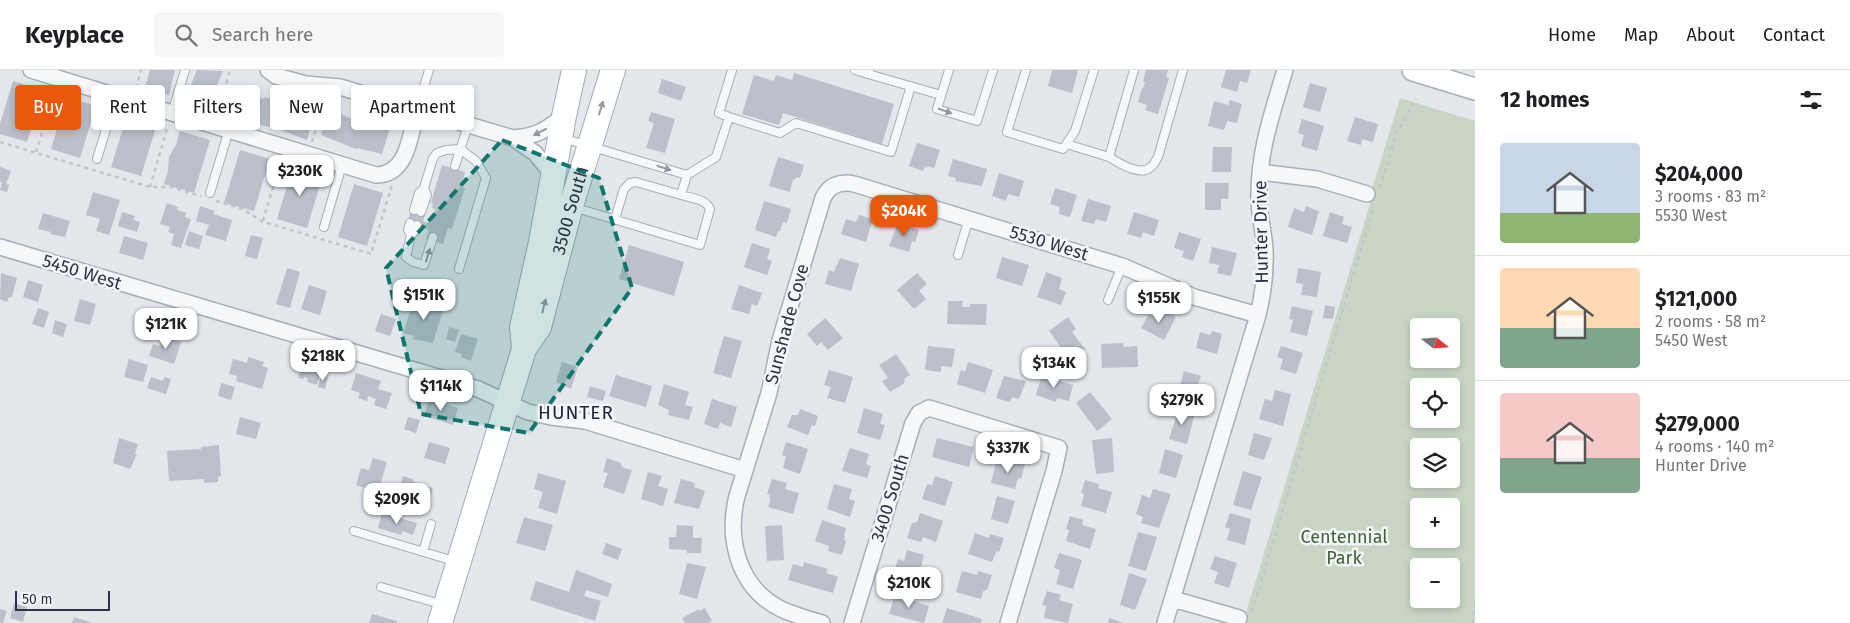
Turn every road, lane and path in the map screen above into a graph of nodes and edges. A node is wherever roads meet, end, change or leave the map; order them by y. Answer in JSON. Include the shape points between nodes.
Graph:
{"nodes":[{"id":1,"x":31,"y":70,"type":"edge"},
{"id":2,"x":142,"y":70,"type":"edge"},
{"id":3,"x":185,"y":70,"type":"edge"},
{"id":4,"x":230,"y":70,"type":"edge"},
{"id":5,"x":268,"y":70,"type":"edge"},
{"id":6,"x":429,"y":70,"type":"edge"},
{"id":7,"x":574,"y":70,"type":"edge"},
{"id":8,"x":612,"y":70,"type":"edge"},
{"id":9,"x":732,"y":70,"type":"edge"},
{"id":10,"x":855,"y":70,"type":"edge"},
{"id":11,"x":949,"y":70,"type":"edge"},
{"id":12,"x":992,"y":70,"type":"edge"},
{"id":13,"x":1026,"y":70,"type":"edge"},
{"id":14,"x":1094,"y":70,"type":"edge"},
{"id":15,"x":1134,"y":70,"type":"edge"},
{"id":16,"x":1183,"y":70,"type":"edge"},
{"id":17,"x":1285,"y":70,"type":"edge"},
{"id":18,"x":1412,"y":70,"type":"edge"},
{"id":19,"x":868,"y":72,"type":"edge"},
{"id":20,"x":137,"y":85,"type":"edge"},
{"id":21,"x":226,"y":85,"type":"edge"},
{"id":22,"x":424,"y":85,"type":"edge"},
{"id":23,"x":911,"y":86,"type":"junction"},
{"id":24,"x":91,"y":88,"type":"edge"},
{"id":25,"x":1475,"y":89,"type":"edge"},
{"id":26,"x":351,"y":90,"type":"edge"},
{"id":27,"x":941,"y":95,"type":"junction"},
{"id":28,"x":1416,"y":99,"type":"dead end"},
{"id":29,"x":165,"y":115,"type":"edge"},
{"id":30,"x":170,"y":117,"type":"junction"},
{"id":31,"x":729,"y":117,"type":"junction"},
{"id":32,"x":175,"y":118,"type":"edge"},
{"id":33,"x":474,"y":127,"type":"edge"},
{"id":34,"x":562,"y":127,"type":"junction"},
{"id":35,"x":43,"y":130,"type":"edge"},
{"id":36,"x":106,"y":130,"type":"edge"},
{"id":37,"x":229,"y":130,"type":"joint"},
{"id":38,"x":316,"y":130,"type":"edge"},
{"id":39,"x":412,"y":130,"type":"edge"},
{"id":40,"x":466,"y":130,"type":"edge"},
{"id":41,"x":513,"y":138,"type":"junction"},
{"id":42,"x":1068,"y":143,"type":"junction"},
{"id":43,"x":312,"y":144,"type":"dead end"},
{"id":44,"x":590,"y":146,"type":"junction"},
{"id":45,"x":460,"y":149,"type":"junction"},
{"id":46,"x":36,"y":152,"type":"dead end"},
{"id":47,"x":282,"y":156,"type":"dead end"},
{"id":48,"x":1110,"y":156,"type":"junction"},
{"id":49,"x":97,"y":160,"type":"dead end"},
{"id":50,"x":342,"y":165,"type":"junction"},
{"id":51,"x":455,"y":166,"type":"dead end"},
{"id":52,"x":1260,"y":172,"type":"junction"},
{"id":53,"x":553,"y":175,"type":"junction"},
{"id":54,"x":687,"y":175,"type":"junction"},
{"id":55,"x":837,"y":184,"type":"joint"},
{"id":56,"x":150,"y":187,"type":"dead end"},
{"id":57,"x":210,"y":193,"type":"dead end"},
{"id":58,"x":681,"y":195,"type":"junction"},
{"id":59,"x":1373,"y":196,"type":"junction"},
{"id":60,"x":560,"y":202,"type":"junction"},
{"id":61,"x":418,"y":211,"type":"dead end"},
{"id":62,"x":969,"y":218,"type":"junction"},
{"id":63,"x":615,"y":219,"type":"junction"},
{"id":64,"x":263,"y":221,"type":"dead end"},
{"id":65,"x":414,"y":224,"type":"dead end"},
{"id":66,"x":324,"y":227,"type":"dead end"},
{"id":67,"x":433,"y":237,"type":"dead end"},
{"id":68,"x":0,"y":247,"type":"edge"},
{"id":69,"x":958,"y":255,"type":"dead end"},
{"id":70,"x":1122,"y":266,"type":"junction"},
{"id":71,"x":459,"y":268,"type":"dead end"},
{"id":72,"x":1108,"y":300,"type":"dead end"},
{"id":73,"x":1258,"y":315,"type":"junction"},
{"id":74,"x":508,"y":402,"type":"junction"},
{"id":75,"x":745,"y":470,"type":"junction"},
{"id":76,"x":431,"y":524,"type":"dead end"},
{"id":77,"x":354,"y":531,"type":"dead end"},
{"id":78,"x":423,"y":552,"type":"junction"},
{"id":79,"x":459,"y":562,"type":"junction"},
{"id":80,"x":381,"y":587,"type":"dead end"},
{"id":81,"x":1172,"y":599,"type":"junction"},
{"id":82,"x":1475,"y":601,"type":"edge"},
{"id":83,"x":443,"y":614,"type":"edge"},
{"id":84,"x":1245,"y":616,"type":"joint"},
{"id":85,"x":822,"y":623,"type":"edge"},
{"id":86,"x":852,"y":623,"type":"edge"},
{"id":87,"x":1008,"y":623,"type":"edge"},
{"id":88,"x":1165,"y":623,"type":"edge"},
{"id":89,"x":1473,"y":623,"type":"edge"}],
"edges":[{"from":1,"to":24,"type":"street"},
{"from":2,"to":20,"type":"path"},
{"from":3,"to":30,"type":"lane"},
{"from":4,"to":21,"type":"path"},
{"from":5,"to":26,"type":"street","via":[[276,76],[311,85]]},
{"from":6,"to":22,"type":"lane"},
{"from":7,"to":34,"type":"main road","name":"3500 South"},
{"from":44,"to":8,"type":"main road","name":"3500 South","one_way":true},
{"from":9,"to":31,"type":"lane","via":[[719,113]]},
{"from":10,"to":19,"type":"lane"},
{"from":11,"to":27,"type":"lane"},
{"from":27,"to":12,"type":"lane","one_way":true,"via":[[937,109],[977,121]]},
{"from":13,"to":42,"type":"lane","via":[[1007,132],[1063,149]]},
{"from":14,"to":42,"type":"lane","via":[[1075,131]]},
{"from":15,"to":48,"type":"lane"},
{"from":16,"to":48,"type":"lane","via":[[1158,157],[1151,167],[1133,169]]},
{"from":17,"to":52,"type":"street","name":"Hunter Drive","via":[[1266,132]]},
{"from":18,"to":25,"type":"main road"},
{"from":19,"to":23,"type":"lane"},
{"from":23,"to":27,"type":"lane"},
{"from":23,"to":31,"type":"lane","via":[[891,152],[796,124],[780,133]]},
{"from":28,"to":59,"type":"path","via":[[1396,134]]},
{"from":29,"to":30,"type":"street"},
{"from":30,"to":32,"type":"street"},
{"from":30,"to":56,"type":"path"},
{"from":31,"to":54,"type":"lane","via":[[716,157]]},
{"from":33,"to":41,"type":"street"},
{"from":34,"to":41,"type":"street","one_way":true,"via":[[529,137]]},
{"from":34,"to":44,"type":"lane"},
{"from":34,"to":53,"type":"main road","name":"3500 South"},
{"from":35,"to":46,"type":"path"},
{"from":36,"to":49,"type":"lane"},
{"from":37,"to":50,"type":"street"},
{"from":37,"to":57,"type":"lane"},
{"from":38,"to":43,"type":"path"},
{"from":39,"to":50,"type":"street","via":[[404,158],[394,170],[376,174]]},
{"from":40,"to":45,"type":"lane"},
{"from":41,"to":53,"type":"street","via":[[535,153]]},
{"from":42,"to":48,"type":"lane"},
{"from":44,"to":54,"type":"lane","one_way":true},
{"from":44,"to":60,"type":"main road","name":"3500 South"},
{"from":45,"to":51,"type":"lane"},
{"from":45,"to":61,"type":"lane","via":[[446,150],[433,158],[424,188],[427,195]]},
{"from":45,"to":71,"type":"lane","via":[[476,161],[486,178]]},
{"from":47,"to":64,"type":"path"},
{"from":50,"to":66,"type":"lane"},
{"from":52,"to":59,"type":"street","via":[[1317,179]]},
{"from":52,"to":73,"type":"street","name":"Hunter Drive","via":[[1258,194],[1265,262]]},
{"from":53,"to":60,"type":"main road","name":"3500 South"},
{"from":54,"to":58,"type":"lane"},
{"from":55,"to":62,"type":"street","name":"5530 West","via":[[854,184]]},
{"from":55,"to":75,"type":"street","name":"Sunshade Cove","via":[[823,198]]},
{"from":58,"to":63,"type":"lane","via":[[630,183],[624,189]]},
{"from":58,"to":63,"type":"lane","via":[[709,206],[700,245]]},
{"from":59,"to":84,"type":"path"},
{"from":60,"to":63,"type":"lane"},
{"from":60,"to":74,"type":"main road","name":"3500 South","via":[[522,326],[524,349]]},
{"from":62,"to":69,"type":"lane"},
{"from":62,"to":70,"type":"street","name":"5530 West"},
{"from":65,"to":67,"type":"lane","one_way":true,"via":[[408,230],[411,235],[406,257],[413,262],[424,265]]},
{"from":68,"to":74,"type":"street","name":"5450 West","via":[[478,390]]},
{"from":70,"to":72,"type":"lane"},
{"from":70,"to":73,"type":"street","name":"5530 West","via":[[1194,297]]},
{"from":73,"to":81,"type":"street","name":"Hunter Drive"},
{"from":74,"to":75,"type":"street","name":"5450 West","via":[[528,412],[585,421]]},
{"from":74,"to":79,"type":"main road","name":"3500 South"},
{"from":75,"to":85,"type":"street","name":"Sunshade Cove","via":[[732,527],[737,558],[744,574],[770,602]]},
{"from":76,"to":78,"type":"lane"},
{"from":77,"to":78,"type":"lane"},
{"from":78,"to":79,"type":"lane"},
{"from":79,"to":83,"type":"main road","name":"3500 South"},
{"from":80,"to":83,"type":"lane"},
{"from":81,"to":84,"type":"street"},
{"from":81,"to":88,"type":"street","name":"Hunter Drive"},
{"from":82,"to":89,"type":"path"},
{"from":86,"to":87,"type":"street","name":"3400 South","via":[[913,423],[919,413],[929,408],[1059,448]]}]}
